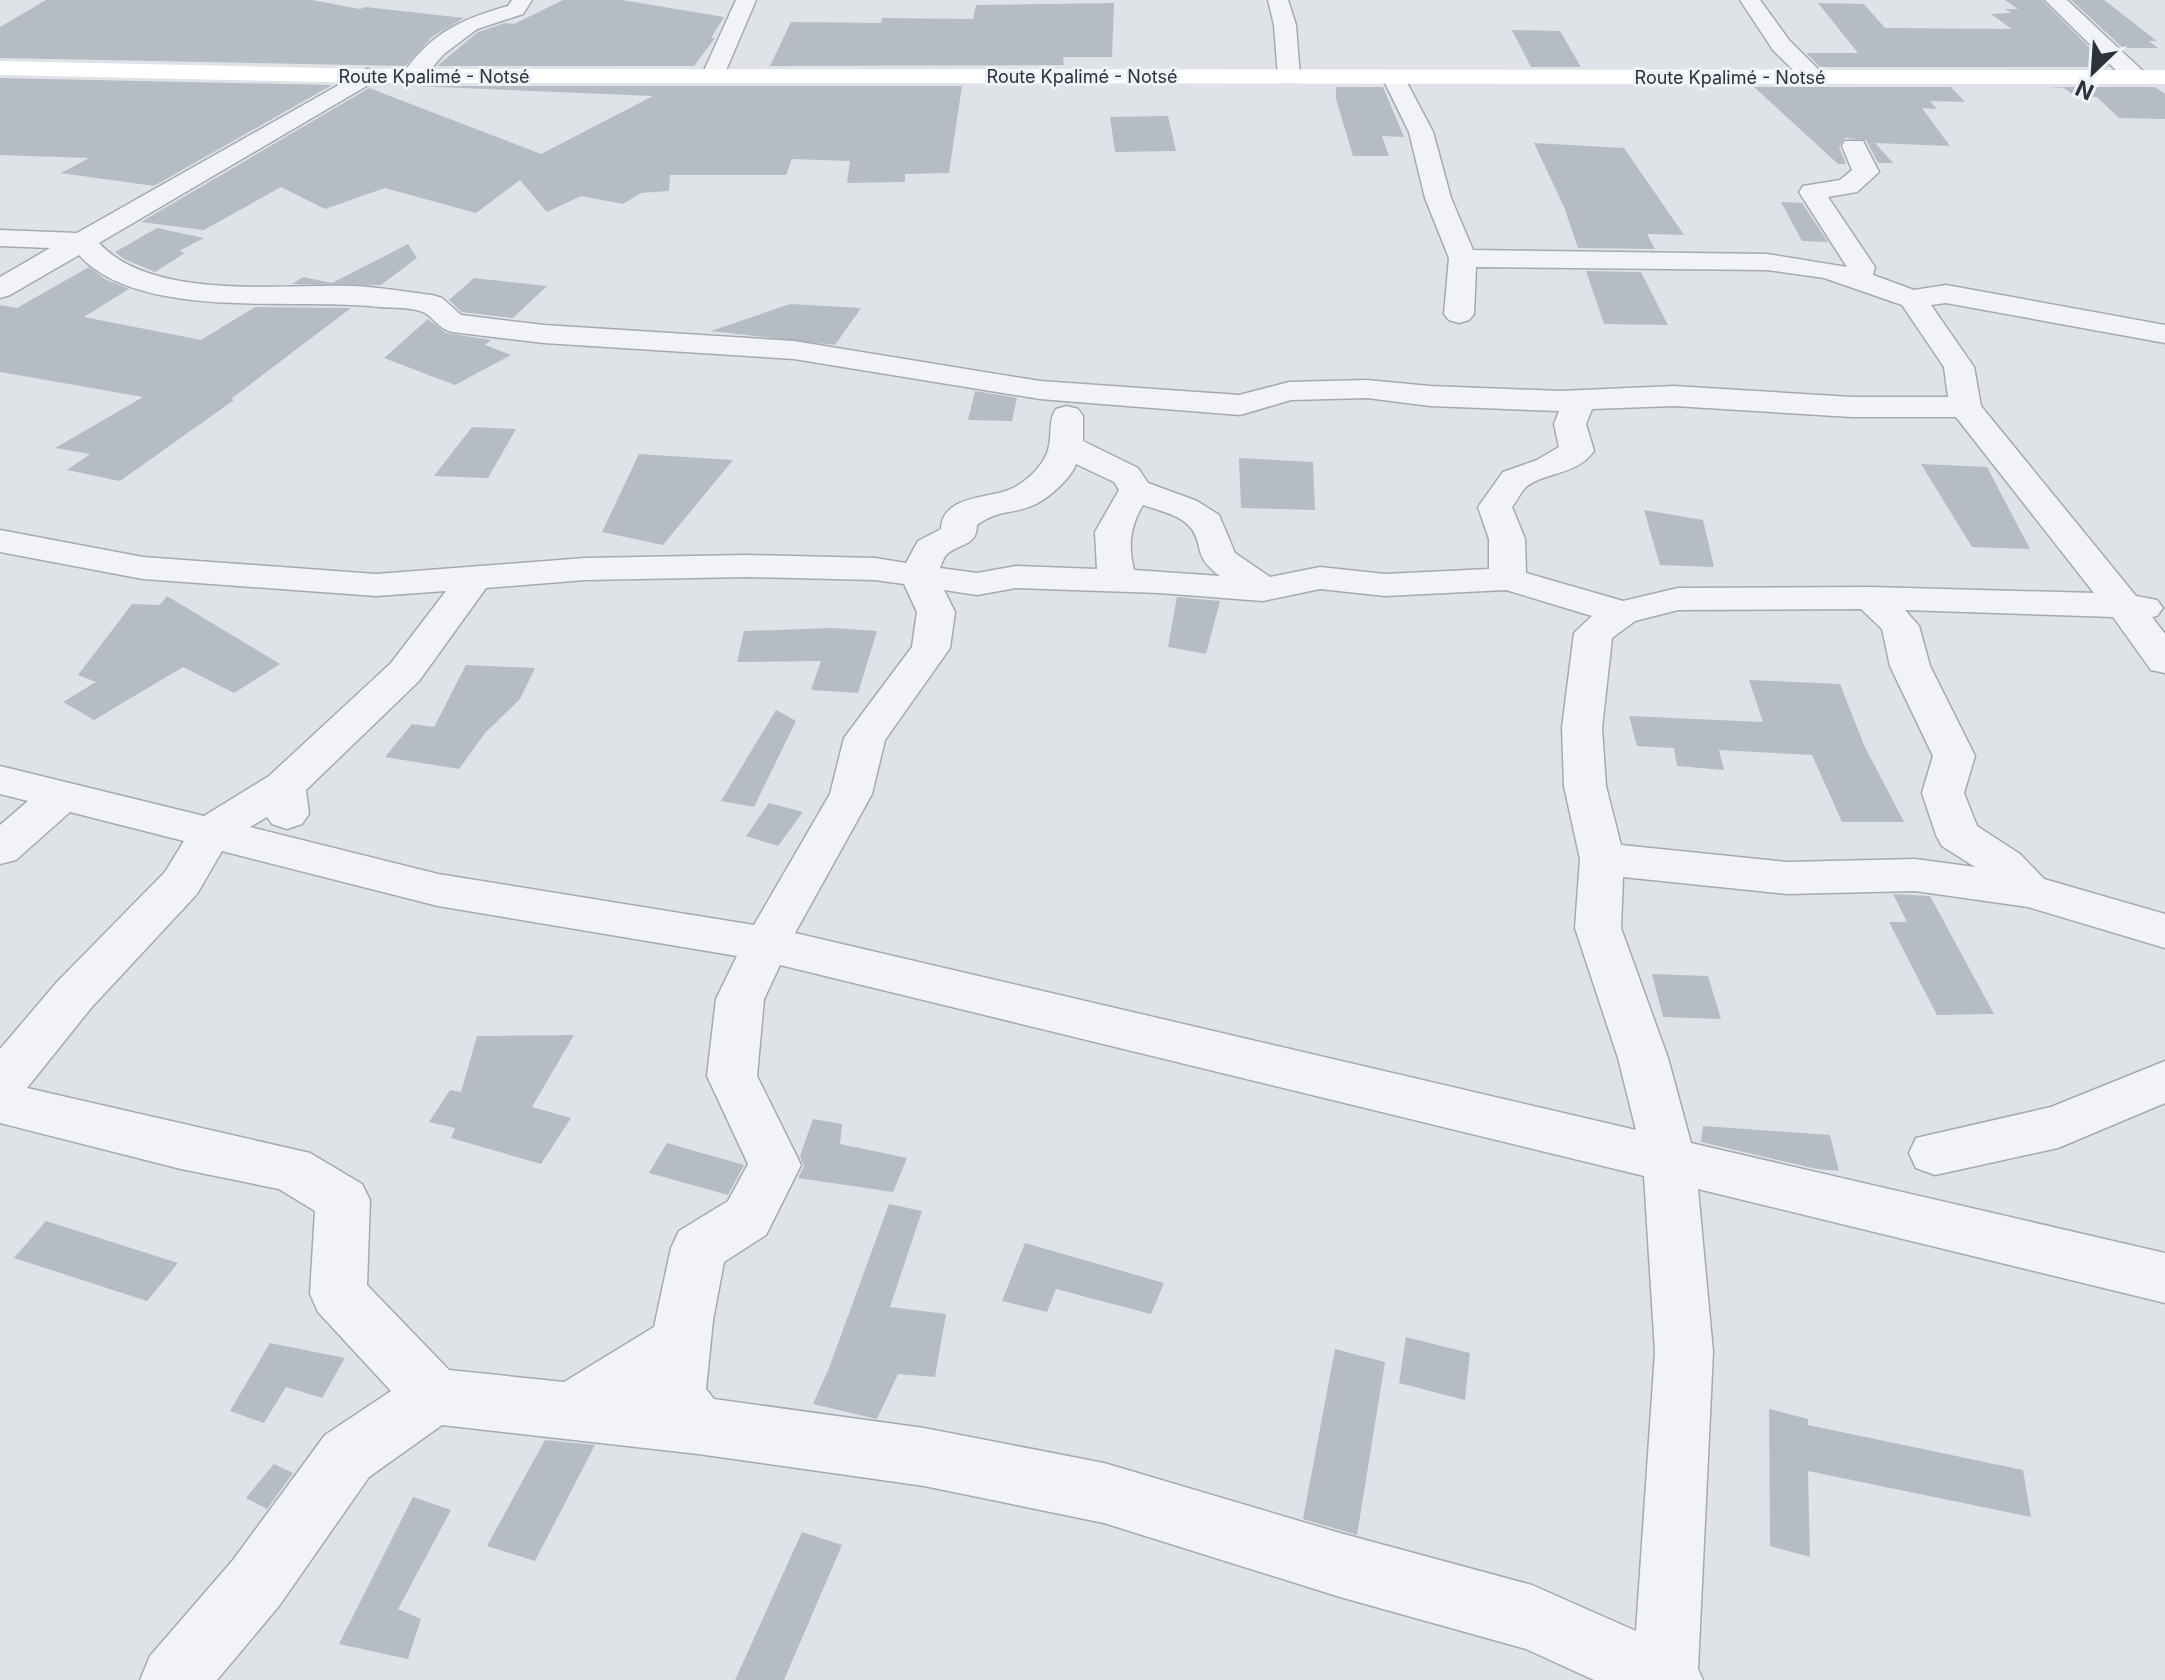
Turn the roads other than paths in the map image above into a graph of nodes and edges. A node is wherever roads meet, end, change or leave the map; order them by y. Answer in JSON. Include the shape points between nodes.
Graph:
{"nodes":[{"id":1,"x":522,"y":0,"type":"edge"},
{"id":2,"x":746,"y":0,"type":"edge"},
{"id":3,"x":1278,"y":0,"type":"edge"},
{"id":4,"x":1750,"y":0,"type":"edge"},
{"id":5,"x":2055,"y":0,"type":"edge"},
{"id":6,"x":0,"y":68,"type":"edge"},
{"id":7,"x":713,"y":75,"type":"junction"},
{"id":8,"x":367,"y":76,"type":"junction"},
{"id":9,"x":412,"y":76,"type":"junction"},
{"id":10,"x":1289,"y":77,"type":"junction"},
{"id":11,"x":1393,"y":77,"type":"junction"},
{"id":12,"x":1813,"y":77,"type":"junction"},
{"id":13,"x":2136,"y":77,"type":"junction"},
{"id":14,"x":2165,"y":77,"type":"edge"},
{"id":15,"x":1854,"y":146,"type":"dead end"},
{"id":16,"x":0,"y":238,"type":"edge"},
{"id":17,"x":82,"y":241,"type":"junction"},
{"id":18,"x":1463,"y":258,"type":"junction"},
{"id":19,"x":1858,"y":279,"type":"junction"},
{"id":20,"x":0,"y":289,"type":"edge"},
{"id":21,"x":1912,"y":299,"type":"junction"},
{"id":22,"x":1459,"y":314,"type":"dead end"},
{"id":23,"x":2165,"y":334,"type":"edge"},
{"id":24,"x":1093,"y":394,"type":"junction"},
{"id":25,"x":1579,"y":400,"type":"junction"},
{"id":26,"x":1965,"y":407,"type":"junction"},
{"id":27,"x":1066,"y":446,"type":"junction"},
{"id":28,"x":1136,"y":490,"type":"junction"},
{"id":29,"x":0,"y":541,"type":"edge"},
{"id":30,"x":918,"y":575,"type":"junction"},
{"id":31,"x":476,"y":576,"type":"junction"},
{"id":32,"x":1508,"y":579,"type":"junction"},
{"id":33,"x":1119,"y":580,"type":"junction"},
{"id":34,"x":1263,"y":590,"type":"junction"},
{"id":35,"x":1871,"y":598,"type":"junction"},
{"id":36,"x":2152,"y":609,"type":"edge"},
{"id":37,"x":1622,"y":613,"type":"junction"},
{"id":38,"x":2165,"y":661,"type":"edge"},
{"id":39,"x":0,"y":780,"type":"edge"},
{"id":40,"x":284,"y":786,"type":"junction"},
{"id":41,"x":62,"y":795,"type":"junction"},
{"id":42,"x":211,"y":832,"type":"junction"},
{"id":43,"x":1958,"y":835,"type":"junction"},
{"id":44,"x":0,"y":849,"type":"edge"},
{"id":45,"x":292,"y":853,"type":"junction"},
{"id":46,"x":1602,"y":859,"type":"junction"},
{"id":47,"x":1915,"y":875,"type":"junction"},
{"id":48,"x":2028,"y":891,"type":"junction"},
{"id":49,"x":2165,"y":931,"type":"edge"},
{"id":50,"x":766,"y":944,"type":"junction"},
{"id":51,"x":2165,"y":1081,"type":"edge"},
{"id":52,"x":0,"y":1084,"type":"edge"},
{"id":53,"x":0,"y":1102,"type":"edge"},
{"id":54,"x":1935,"y":1153,"type":"dead end"},
{"id":55,"x":1669,"y":1158,"type":"junction"},
{"id":56,"x":2165,"y":1278,"type":"edge"},
{"id":57,"x":681,"y":1342,"type":"junction"},
{"id":58,"x":434,"y":1396,"type":"junction"},
{"id":59,"x":567,"y":1412,"type":"junction"},
{"id":60,"x":698,"y":1425,"type":"junction"},
{"id":61,"x":174,"y":1680,"type":"edge"},
{"id":62,"x":1665,"y":1680,"type":"edge"}],
"edges":[{"from":1,"to":9,"type":"street","via":[[516,10],[469,24]]},
{"from":2,"to":7,"type":"street"},
{"from":3,"to":10,"type":"street"},
{"from":4,"to":12,"type":"street","via":[[1781,45]]},
{"from":5,"to":13,"type":"street"},
{"from":6,"to":8,"type":"main road","name":"Route Kpalimé - Notsé"},
{"from":7,"to":9,"type":"main road","name":"Route Kpalimé - Notsé"},
{"from":7,"to":10,"type":"main road","name":"Route Kpalimé - Notsé"},
{"from":8,"to":9,"type":"main road","name":"Route Kpalimé - Notsé"},
{"from":8,"to":17,"type":"street"},
{"from":10,"to":11,"type":"main road","name":"Route Kpalimé - Notsé"},
{"from":11,"to":12,"type":"main road","name":"Route Kpalimé - Notsé"},
{"from":11,"to":18,"type":"street","via":[[1421,132],[1438,198]]},
{"from":12,"to":13,"type":"main road","name":"Route Kpalimé - Notsé"},
{"from":13,"to":14,"type":"main road","name":"Route Kpalimé - Notsé"},
{"from":15,"to":19,"type":"street","via":[[1866,172],[1848,186],[1812,192],[1861,267]]},
{"from":16,"to":17,"type":"street"},
{"from":17,"to":20,"type":"street"},
{"from":17,"to":24,"type":"street","via":[[102,263],[165,288],[256,296],[354,295],[432,304],[452,323],[794,350]]},
{"from":18,"to":19,"type":"street","via":[[1767,262]]},
{"from":18,"to":22,"type":"street"},
{"from":19,"to":21,"type":"street"},
{"from":21,"to":23,"type":"street","via":[[1946,294]]},
{"from":21,"to":26,"type":"street","via":[[1959,367]]},
{"from":24,"to":25,"type":"street","via":[[1240,405],[1289,391],[1351,390]]},
{"from":24,"to":27,"type":"street","via":[[1067,416]]},
{"from":25,"to":26,"type":"street","via":[[1674,396],[1852,407]]},
{"from":25,"to":32,"type":"street","via":[[1570,424],[1577,451],[1515,479],[1495,507],[1507,539]]},
{"from":26,"to":36,"type":"street"},
{"from":27,"to":28,"type":"street","via":[[1126,475]]},
{"from":27,"to":30,"type":"street","via":[[1057,470],[1024,497],[980,506],[959,522],[959,534],[931,549]]},
{"from":28,"to":33,"type":"street","via":[[1116,517],[1110,554]]},
{"from":28,"to":34,"type":"street","via":[[1207,522],[1219,558]]},
{"from":29,"to":31,"type":"street","via":[[143,568],[376,585]]},
{"from":30,"to":31,"type":"street","via":[[746,566]]},
{"from":30,"to":33,"type":"street","via":[[977,584],[1016,577]]},
{"from":30,"to":50,"type":"street","via":[[936,612],[931,648],[865,738],[851,794]]},
{"from":31,"to":40,"type":"street","via":[[405,672]]},
{"from":32,"to":34,"type":"street","via":[[1385,585],[1320,578]]},
{"from":32,"to":37,"type":"street"},
{"from":33,"to":34,"type":"street"},
{"from":35,"to":36,"type":"street"},
{"from":35,"to":37,"type":"street","via":[[1678,599]]},
{"from":35,"to":43,"type":"street","via":[[1900,626],[1910,666],[1954,756],[1943,793]]},
{"from":36,"to":38,"type":"street"},
{"from":37,"to":46,"type":"street","via":[[1593,633],[1585,684],[1585,786]]},
{"from":39,"to":41,"type":"street"},
{"from":40,"to":42,"type":"street"},
{"from":40,"to":45,"type":"street"},
{"from":41,"to":42,"type":"street"},
{"from":41,"to":44,"type":"street"},
{"from":42,"to":45,"type":"street"},
{"from":42,"to":52,"type":"street","via":[[181,883],[74,995]]},
{"from":43,"to":47,"type":"street"},
{"from":43,"to":48,"type":"street","via":[[2004,865]]},
{"from":45,"to":50,"type":"street","via":[[438,890]]},
{"from":46,"to":47,"type":"street","via":[[1787,878]]},
{"from":46,"to":55,"type":"street","via":[[1598,928],[1643,1058]]},
{"from":47,"to":48,"type":"street"},
{"from":48,"to":49,"type":"street"},
{"from":50,"to":55,"type":"street"},
{"from":50,"to":57,"type":"street","via":[[740,999],[732,1076],[775,1165],[747,1218],[699,1248]]},
{"from":51,"to":54,"type":"street","via":[[2058,1127]]},
{"from":53,"to":58,"type":"street","via":[[291,1169],[343,1200],[338,1294]]},
{"from":55,"to":56,"type":"street"},
{"from":55,"to":62,"type":"street","via":[[1684,1352]]},
{"from":57,"to":59,"type":"street"},
{"from":57,"to":60,"type":"street","via":[[675,1397]]},
{"from":58,"to":59,"type":"street"},
{"from":58,"to":61,"type":"street","via":[[347,1456],[256,1583]]},
{"from":59,"to":60,"type":"street"},
{"from":60,"to":62,"type":"street","via":[[924,1457],[1104,1493],[1532,1618]]}]}
